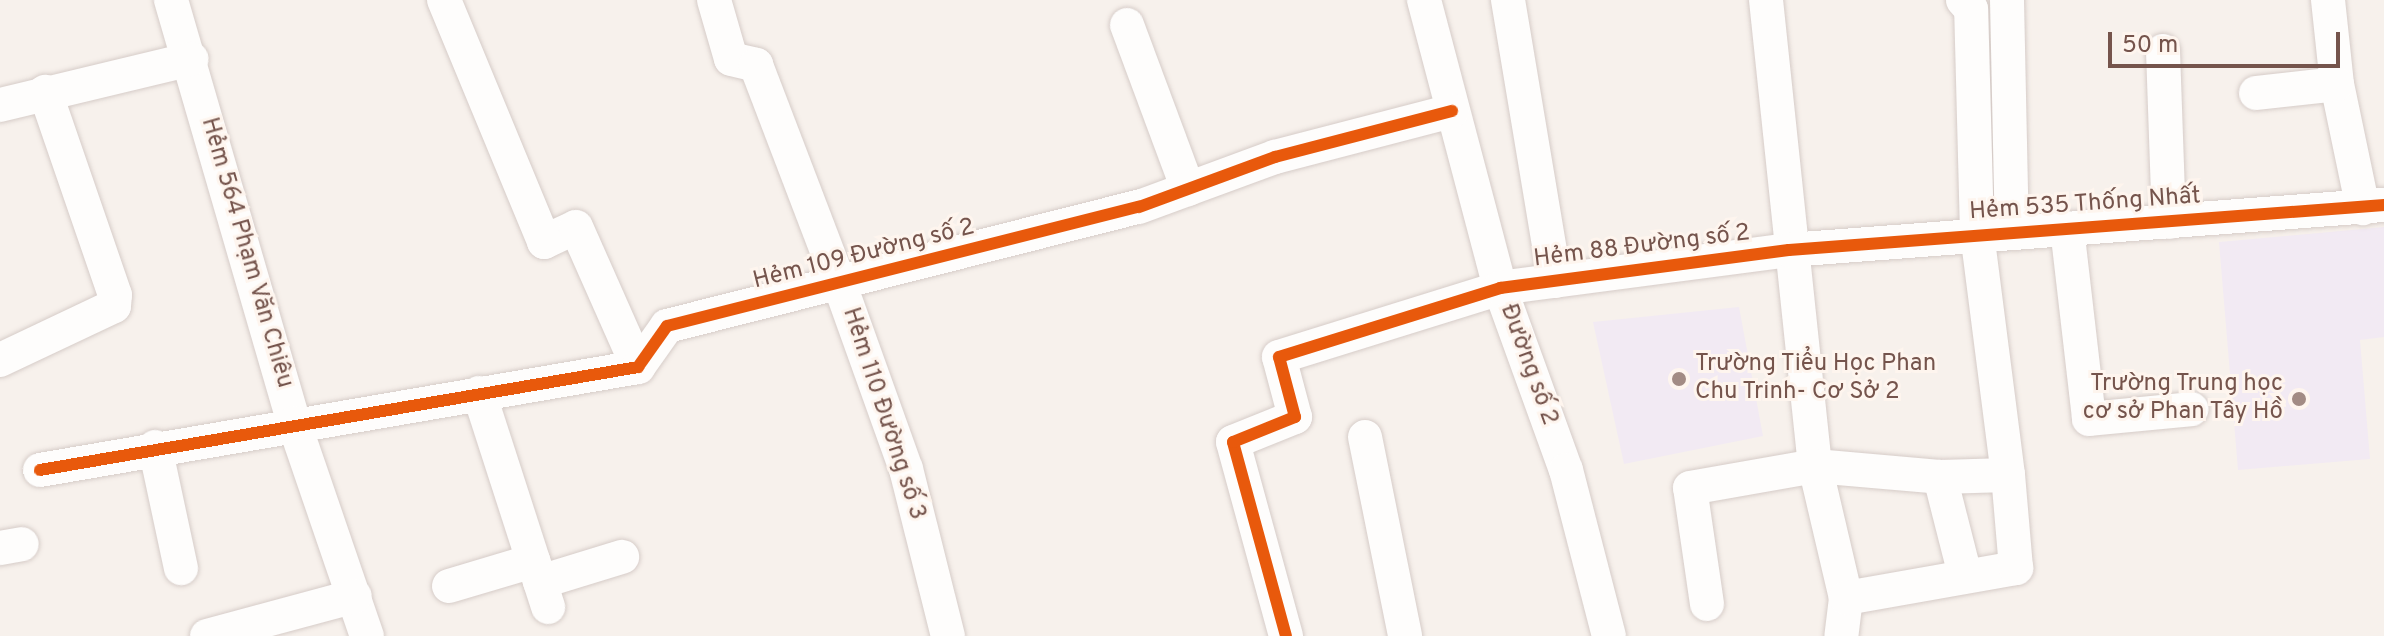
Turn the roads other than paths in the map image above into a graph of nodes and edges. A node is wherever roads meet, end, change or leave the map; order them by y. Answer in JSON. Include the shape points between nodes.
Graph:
{"nodes":[{"id":1,"x":171,"y":0,"type":"edge"},
{"id":2,"x":444,"y":0,"type":"edge"},
{"id":3,"x":714,"y":0,"type":"edge"},
{"id":4,"x":1424,"y":0,"type":"edge"},
{"id":5,"x":1508,"y":0,"type":"edge"},
{"id":6,"x":1766,"y":0,"type":"edge"},
{"id":7,"x":1963,"y":0,"type":"edge"},
{"id":8,"x":2007,"y":0,"type":"edge"},
{"id":9,"x":2328,"y":0,"type":"edge"},
{"id":10,"x":1127,"y":25,"type":"dead end"},
{"id":11,"x":2163,"y":51,"type":"dead end"},
{"id":12,"x":192,"y":59,"type":"junction"},
{"id":13,"x":2337,"y":84,"type":"junction"},
{"id":14,"x":45,"y":92,"type":"junction"},
{"id":15,"x":2256,"y":93,"type":"dead end"},
{"id":16,"x":0,"y":105,"type":"edge"},
{"id":17,"x":1452,"y":111,"type":"junction"},
{"id":18,"x":1188,"y":189,"type":"junction"},
{"id":19,"x":2373,"y":207,"type":"edge"},
{"id":20,"x":2169,"y":222,"type":"junction"},
{"id":21,"x":2067,"y":228,"type":"junction"},
{"id":22,"x":1977,"y":233,"type":"junction"},
{"id":23,"x":2012,"y":233,"type":"junction"},
{"id":24,"x":1789,"y":250,"type":"junction"},
{"id":25,"x":1555,"y":281,"type":"junction"},
{"id":26,"x":840,"y":285,"type":"junction"},
{"id":27,"x":1500,"y":288,"type":"junction"},
{"id":28,"x":0,"y":360,"type":"edge"},
{"id":29,"x":638,"y":367,"type":"junction"},
{"id":30,"x":479,"y":393,"type":"junction"},
{"id":31,"x":2192,"y":409,"type":"dead end"},
{"id":32,"x":294,"y":423,"type":"junction"},
{"id":33,"x":1365,"y":437,"type":"dead end"},
{"id":34,"x":155,"y":447,"type":"junction"},
{"id":35,"x":1815,"y":466,"type":"junction"},
{"id":36,"x":40,"y":470,"type":"dead end"},
{"id":37,"x":2008,"y":475,"type":"junction"},
{"id":38,"x":1940,"y":477,"type":"junction"},
{"id":39,"x":622,"y":557,"type":"dead end"},
{"id":40,"x":181,"y":568,"type":"dead end"},
{"id":41,"x":1965,"y":575,"type":"junction"},
{"id":42,"x":541,"y":584,"type":"junction"},
{"id":43,"x":449,"y":586,"type":"dead end"},
{"id":44,"x":355,"y":596,"type":"junction"},
{"id":45,"x":1846,"y":598,"type":"junction"},
{"id":46,"x":1707,"y":604,"type":"dead end"},
{"id":47,"x":207,"y":636,"type":"edge"},
{"id":48,"x":367,"y":636,"type":"edge"},
{"id":49,"x":948,"y":636,"type":"edge"},
{"id":50,"x":1286,"y":636,"type":"edge"},
{"id":51,"x":1405,"y":636,"type":"edge"},
{"id":52,"x":1609,"y":636,"type":"edge"},
{"id":53,"x":1841,"y":636,"type":"edge"}],
"edges":[{"from":1,"to":12,"type":"street","name":"Hẻm 564 Phạm Văn Chiêu"},
{"from":2,"to":29,"type":"street","via":[[544,242],[576,227]]},
{"from":3,"to":26,"type":"street","name":"Hẻm 110 Đường số 3","via":[[731,59],[756,65]]},
{"from":4,"to":17,"type":"street","name":"Đường số 2"},
{"from":5,"to":25,"type":"street"},
{"from":6,"to":24,"type":"street"},
{"from":7,"to":22,"type":"street","via":[[1971,9]]},
{"from":8,"to":23,"type":"street"},
{"from":9,"to":13,"type":"street"},
{"from":10,"to":18,"type":"street"},
{"from":11,"to":20,"type":"street"},
{"from":12,"to":14,"type":"street"},
{"from":12,"to":32,"type":"street","name":"Hẻm 564 Phạm Văn Chiêu"},
{"from":13,"to":15,"type":"street"},
{"from":13,"to":19,"type":"street"},
{"from":14,"to":16,"type":"street"},
{"from":14,"to":28,"type":"street","via":[[115,295],[114,306]]},
{"from":17,"to":18,"type":"street","name":"Hẻm 109 Đường số 2","via":[[1275,157]]},
{"from":17,"to":27,"type":"street","name":"Đường số 2"},
{"from":18,"to":26,"type":"street","name":"Hẻm 109 Đường số 2","via":[[1139,207]]},
{"from":19,"to":20,"type":"street","name":"Hẻm 535 Thống Nhất"},
{"from":20,"to":21,"type":"street","name":"Hẻm 535 Thống Nhất"},
{"from":21,"to":23,"type":"street","name":"Hẻm 535 Thống Nhất"},
{"from":21,"to":31,"type":"street","via":[[2089,419]]},
{"from":22,"to":23,"type":"street","name":"Hẻm 535 Thống Nhất"},
{"from":22,"to":24,"type":"street","name":"Hẻm 535 Thống Nhất"},
{"from":22,"to":37,"type":"street"},
{"from":24,"to":25,"type":"street","name":"Hẻm 88 Đường số 2"},
{"from":24,"to":35,"type":"street"},
{"from":25,"to":27,"type":"street","name":"Hẻm 88 Đường số 2"},
{"from":26,"to":29,"type":"street","name":"Hẻm 109 Đường số 2","via":[[667,326]]},
{"from":26,"to":49,"type":"street","name":"Hẻm 110 Đường số 3","via":[[906,469]]},
{"from":27,"to":50,"type":"street","name":"Hẻm 88 Đường số 2","via":[[1279,357],[1295,417],[1233,442]]},
{"from":27,"to":52,"type":"street","name":"Đường số 2","via":[[1566,470]]},
{"from":29,"to":30,"type":"street"},
{"from":30,"to":32,"type":"street"},
{"from":30,"to":42,"type":"street"},
{"from":32,"to":34,"type":"street"},
{"from":32,"to":44,"type":"street","name":"Hẻm 564 Phạm Văn Chiêu"},
{"from":33,"to":51,"type":"street"},
{"from":34,"to":36,"type":"street"},
{"from":34,"to":40,"type":"street"},
{"from":35,"to":38,"type":"street"},
{"from":35,"to":45,"type":"street"},
{"from":35,"to":46,"type":"street","via":[[1690,488]]},
{"from":37,"to":38,"type":"street"},
{"from":37,"to":41,"type":"street","via":[[2016,568]]},
{"from":38,"to":41,"type":"street"},
{"from":39,"to":42,"type":"street"},
{"from":41,"to":45,"type":"street"},
{"from":42,"to":43,"type":"street"},
{"from":44,"to":47,"type":"street"},
{"from":44,"to":48,"type":"street","name":"Hẻm 564 Phạm Văn Chiêu"},
{"from":45,"to":53,"type":"street"}]}
